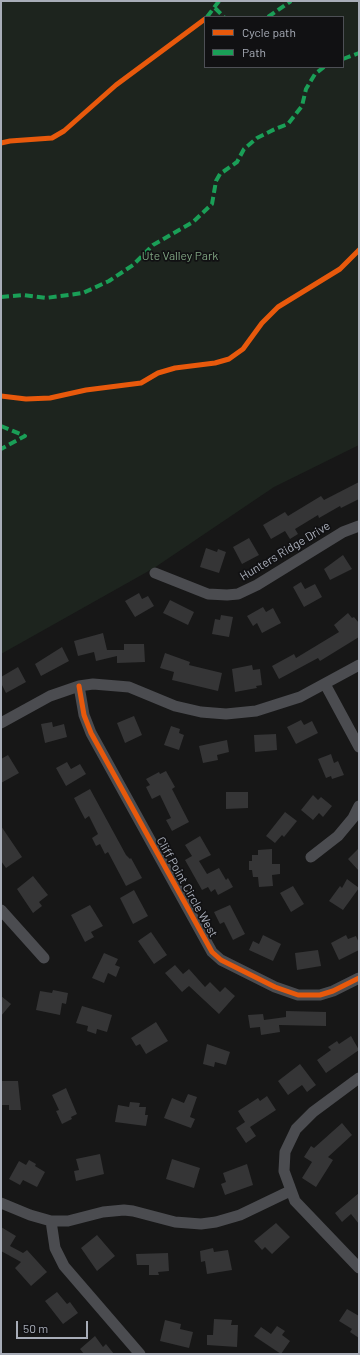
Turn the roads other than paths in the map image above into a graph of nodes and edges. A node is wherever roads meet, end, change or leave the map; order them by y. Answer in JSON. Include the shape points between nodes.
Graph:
{"nodes":[{"id":1,"x":359,"y":526,"type":"edge"},
{"id":2,"x":155,"y":573,"type":"dead end"},
{"id":3,"x":359,"y":665,"type":"edge"},
{"id":4,"x":325,"y":684,"type":"junction"},
{"id":5,"x":79,"y":686,"type":"junction"},
{"id":6,"x":1,"y":723,"type":"edge"},
{"id":7,"x":359,"y":747,"type":"edge"},
{"id":8,"x":359,"y":806,"type":"edge"},
{"id":9,"x":311,"y":857,"type":"dead end"},
{"id":10,"x":1,"y":910,"type":"edge"},
{"id":11,"x":44,"y":958,"type":"dead end"},
{"id":12,"x":359,"y":978,"type":"edge"},
{"id":13,"x":359,"y":1078,"type":"edge"},
{"id":14,"x":290,"y":1191,"type":"junction"},
{"id":15,"x":1,"y":1203,"type":"edge"},
{"id":16,"x":52,"y":1221,"type":"junction"},
{"id":17,"x":359,"y":1268,"type":"edge"},
{"id":18,"x":140,"y":1354,"type":"edge"}],
"edges":[{"from":1,"to":2,"type":"street","name":"Hunters Ridge Drive","via":[[343,532],[238,594],[208,594]]},
{"from":3,"to":4,"type":"street"},
{"from":4,"to":5,"type":"street","via":[[269,709],[226,714],[175,706],[139,690],[118,685]]},
{"from":4,"to":7,"type":"street"},
{"from":5,"to":6,"type":"street","via":[[50,696]]},
{"from":5,"to":12,"type":"street","name":"Cliff Point Circle West","via":[[84,715],[91,733],[212,952],[221,960],[275,987],[298,995],[320,995]]},
{"from":8,"to":9,"type":"street","via":[[338,836]]},
{"from":10,"to":11,"type":"street"},
{"from":13,"to":14,"type":"street","via":[[313,1112],[296,1129],[289,1141],[284,1160],[284,1171]]},
{"from":14,"to":16,"type":"street","via":[[240,1215],[216,1222],[186,1224],[133,1211],[114,1210],[73,1220]]},
{"from":14,"to":17,"type":"street","via":[[302,1210]]},
{"from":15,"to":16,"type":"street"},
{"from":16,"to":18,"type":"street","via":[[55,1248],[64,1266]]}]}
